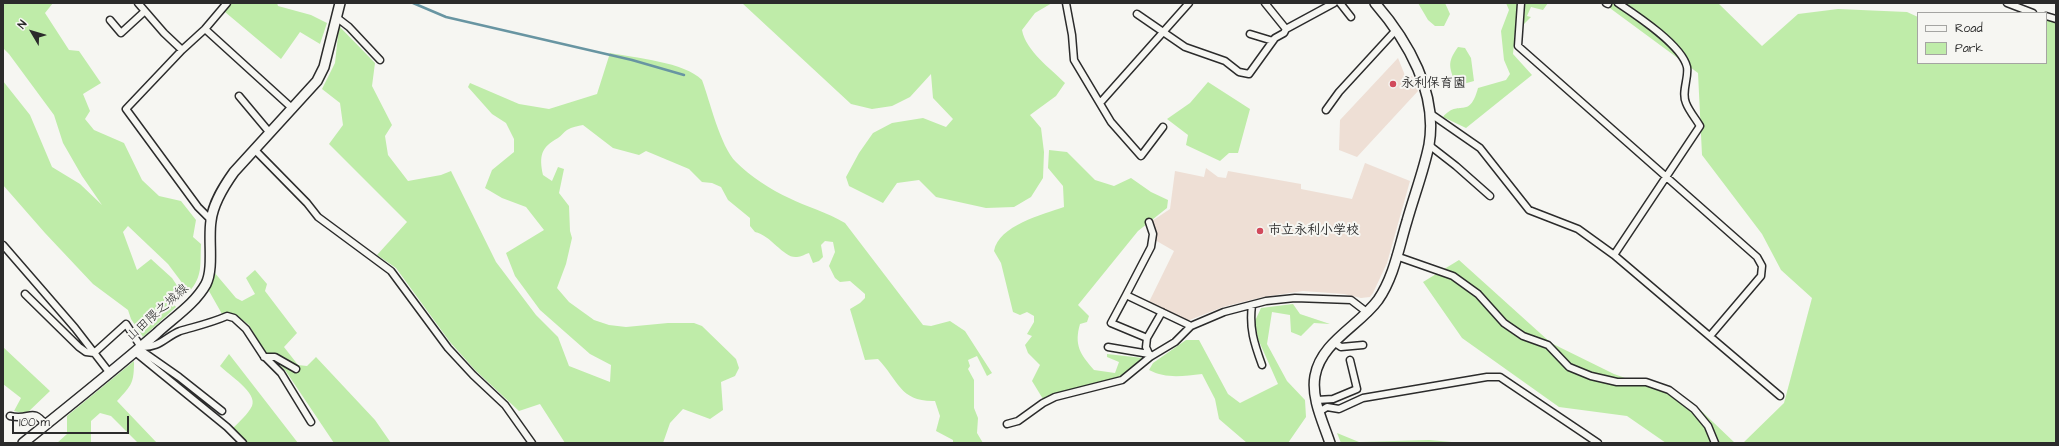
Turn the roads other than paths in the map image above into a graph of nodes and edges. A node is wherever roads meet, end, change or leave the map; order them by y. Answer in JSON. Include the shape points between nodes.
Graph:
{"nodes":[{"id":1,"x":227,"y":3,"type":"edge"},
{"id":2,"x":340,"y":3,"type":"edge"},
{"id":3,"x":1066,"y":3,"type":"edge"},
{"id":4,"x":1189,"y":3,"type":"edge"},
{"id":5,"x":1265,"y":3,"type":"edge"},
{"id":6,"x":1334,"y":3,"type":"edge"},
{"id":7,"x":1340,"y":3,"type":"edge"},
{"id":8,"x":1375,"y":3,"type":"edge"},
{"id":9,"x":1521,"y":3,"type":"edge"},
{"id":10,"x":1618,"y":3,"type":"edge"},
{"id":11,"x":2007,"y":3,"type":"edge"},
{"id":12,"x":142,"y":6,"type":"edge"},
{"id":13,"x":2030,"y":12,"type":"edge"},
{"id":14,"x":1137,"y":14,"type":"dead end"},
{"id":15,"x":1351,"y":16,"type":"dead end"},
{"id":16,"x":336,"y":17,"type":"junction"},
{"id":17,"x":110,"y":20,"type":"dead end"},
{"id":18,"x":205,"y":29,"type":"junction"},
{"id":19,"x":1286,"y":29,"type":"junction"},
{"id":20,"x":1396,"y":30,"type":"junction"},
{"id":21,"x":1161,"y":32,"type":"junction"},
{"id":22,"x":1250,"y":34,"type":"dead end"},
{"id":23,"x":1273,"y":41,"type":"junction"},
{"id":24,"x":182,"y":50,"type":"junction"},
{"id":25,"x":380,"y":60,"type":"dead end"},
{"id":26,"x":239,"y":96,"type":"dead end"},
{"id":27,"x":1100,"y":103,"type":"junction"},
{"id":28,"x":293,"y":109,"type":"junction"},
{"id":29,"x":1326,"y":110,"type":"dead end"},
{"id":30,"x":1431,"y":114,"type":"junction"},
{"id":31,"x":1163,"y":127,"type":"dead end"},
{"id":32,"x":270,"y":133,"type":"junction"},
{"id":33,"x":1428,"y":145,"type":"junction"},
{"id":34,"x":254,"y":149,"type":"junction"},
{"id":35,"x":1665,"y":177,"type":"junction"},
{"id":36,"x":1490,"y":196,"type":"dead end"},
{"id":37,"x":211,"y":220,"type":"junction"},
{"id":38,"x":1149,"y":222,"type":"dead end"},
{"id":39,"x":3,"y":245,"type":"edge"},
{"id":40,"x":1614,"y":255,"type":"junction"},
{"id":41,"x":1396,"y":256,"type":"junction"},
{"id":42,"x":25,"y":294,"type":"dead end"},
{"id":43,"x":1126,"y":295,"type":"junction"},
{"id":44,"x":1252,"y":305,"type":"junction"},
{"id":45,"x":1162,"y":312,"type":"junction"},
{"id":46,"x":1368,"y":313,"type":"junction"},
{"id":47,"x":1191,"y":326,"type":"junction"},
{"id":48,"x":1710,"y":336,"type":"junction"},
{"id":49,"x":1147,"y":338,"type":"junction"},
{"id":50,"x":1335,"y":343,"type":"junction"},
{"id":51,"x":1363,"y":345,"type":"dead end"},
{"id":52,"x":1108,"y":347,"type":"dead end"},
{"id":53,"x":138,"y":349,"type":"junction"},
{"id":54,"x":94,"y":353,"type":"junction"},
{"id":55,"x":1150,"y":356,"type":"junction"},
{"id":56,"x":264,"y":357,"type":"junction"},
{"id":57,"x":1350,"y":360,"type":"dead end"},
{"id":58,"x":1262,"y":365,"type":"dead end"},
{"id":59,"x":296,"y":369,"type":"dead end"},
{"id":60,"x":110,"y":372,"type":"junction"},
{"id":61,"x":1780,"y":396,"type":"dead end"},
{"id":62,"x":1317,"y":400,"type":"junction"},
{"id":63,"x":222,"y":411,"type":"dead end"},
{"id":64,"x":1319,"y":412,"type":"junction"},
{"id":65,"x":10,"y":416,"type":"dead end"},
{"id":66,"x":311,"y":422,"type":"dead end"},
{"id":67,"x":1007,"y":424,"type":"dead end"},
{"id":68,"x":46,"y":425,"type":"junction"},
{"id":69,"x":23,"y":443,"type":"edge"},
{"id":70,"x":243,"y":443,"type":"edge"},
{"id":71,"x":532,"y":443,"type":"edge"},
{"id":72,"x":1330,"y":443,"type":"edge"},
{"id":73,"x":1598,"y":443,"type":"edge"},
{"id":74,"x":1715,"y":443,"type":"edge"}],
"edges":[{"from":1,"to":18,"type":"street"},
{"from":2,"to":16,"type":"main road","name":"山田隈之城線"},
{"from":3,"to":27,"type":"street","via":[[1074,60]]},
{"from":4,"to":21,"type":"street"},
{"from":5,"to":19,"type":"street"},
{"from":6,"to":19,"type":"street"},
{"from":7,"to":15,"type":"street"},
{"from":8,"to":20,"type":"main road"},
{"from":9,"to":35,"type":"street","via":[[1518,46]]},
{"from":10,"to":35,"type":"street","via":[[1647,22],[1677,51],[1686,64],[1688,72],[1685,102],[1700,126]]},
{"from":11,"to":13,"type":"street"},
{"from":12,"to":17,"type":"street","via":[[121,33]]},
{"from":12,"to":24,"type":"street"},
{"from":14,"to":21,"type":"street"},
{"from":16,"to":25,"type":"street"},
{"from":16,"to":28,"type":"main road","name":"山田隈之城線","via":[[321,74]]},
{"from":18,"to":24,"type":"street"},
{"from":18,"to":28,"type":"street"},
{"from":19,"to":23,"type":"street"},
{"from":20,"to":29,"type":"street","via":[[1339,92]]},
{"from":20,"to":30,"type":"main road","via":[[1403,39],[1426,89]]},
{"from":21,"to":23,"type":"street","via":[[1185,47],[1225,61],[1239,72],[1249,74]]},
{"from":21,"to":27,"type":"street"},
{"from":22,"to":23,"type":"street"},
{"from":24,"to":37,"type":"street","via":[[126,110],[198,207]]},
{"from":26,"to":32,"type":"street"},
{"from":27,"to":31,"type":"street","via":[[1112,122],[1141,156]]},
{"from":28,"to":32,"type":"main road","name":"山田隈之城線"},
{"from":30,"to":33,"type":"main road"},
{"from":30,"to":40,"type":"street","via":[[1480,148],[1529,210],[1578,229]]},
{"from":32,"to":34,"type":"main road","name":"山田隈之城線"},
{"from":33,"to":36,"type":"street"},
{"from":33,"to":41,"type":"main road"},
{"from":34,"to":37,"type":"main road","name":"山田隈之城線","via":[[224,186]]},
{"from":34,"to":71,"type":"street","via":[[318,217],[391,271],[448,348],[505,405]]},
{"from":35,"to":40,"type":"street"},
{"from":35,"to":48,"type":"street","via":[[1757,257],[1762,266],[1761,276]]},
{"from":37,"to":53,"type":"main road","name":"山田隈之城線","via":[[207,282],[192,303]]},
{"from":38,"to":43,"type":"street","via":[[1152,234],[1151,247]]},
{"from":39,"to":54,"type":"street"},
{"from":40,"to":48,"type":"street"},
{"from":41,"to":46,"type":"main road","via":[[1388,285]]},
{"from":41,"to":74,"type":"street","via":[[1453,276],[1478,294],[1504,323],[1523,336],[1548,345],[1569,367],[1591,376],[1617,382],[1646,382],[1669,390],[1694,409],[1708,426]]},
{"from":42,"to":54,"type":"street","via":[[79,347],[86,352]]},
{"from":43,"to":45,"type":"street"},
{"from":43,"to":49,"type":"street","via":[[1111,323]]},
{"from":44,"to":46,"type":"street","via":[[1295,298],[1334,298],[1351,300]]},
{"from":44,"to":47,"type":"street","via":[[1224,312]]},
{"from":44,"to":58,"type":"street","via":[[1250,323]]},
{"from":45,"to":47,"type":"street"},
{"from":45,"to":49,"type":"street"},
{"from":46,"to":50,"type":"main road"},
{"from":47,"to":55,"type":"street","via":[[1175,342]]},
{"from":48,"to":61,"type":"street"},
{"from":49,"to":55,"type":"street","via":[[1146,346]]},
{"from":50,"to":51,"type":"street","via":[[1341,347]]},
{"from":50,"to":62,"type":"main road","via":[[1322,357],[1318,366],[1315,382]]},
{"from":52,"to":55,"type":"street"},
{"from":53,"to":54,"type":"street","via":[[126,324]]},
{"from":53,"to":56,"type":"street","via":[[164,342],[179,332],[204,326],[227,316],[234,318],[246,329]]},
{"from":53,"to":60,"type":"main road","name":"山田隈之城線"},
{"from":53,"to":63,"type":"street","via":[[179,376]]},
{"from":53,"to":70,"type":"street"},
{"from":54,"to":60,"type":"street"},
{"from":55,"to":67,"type":"street","via":[[1122,380],[1056,397],[1018,421]]},
{"from":56,"to":59,"type":"street","via":[[275,357]]},
{"from":56,"to":66,"type":"street","via":[[281,373]]},
{"from":57,"to":62,"type":"street","via":[[1357,389],[1333,399]]},
{"from":60,"to":68,"type":"main road","name":"山田隈之城線"},
{"from":62,"to":64,"type":"main road"},
{"from":64,"to":72,"type":"main road"},
{"from":64,"to":73,"type":"street","via":[[1327,407],[1339,409],[1363,398],[1500,377]]},
{"from":65,"to":68,"type":"street","via":[[21,418],[35,414],[39,415]]},
{"from":68,"to":69,"type":"main road","name":"山田隈之城線"}]}
